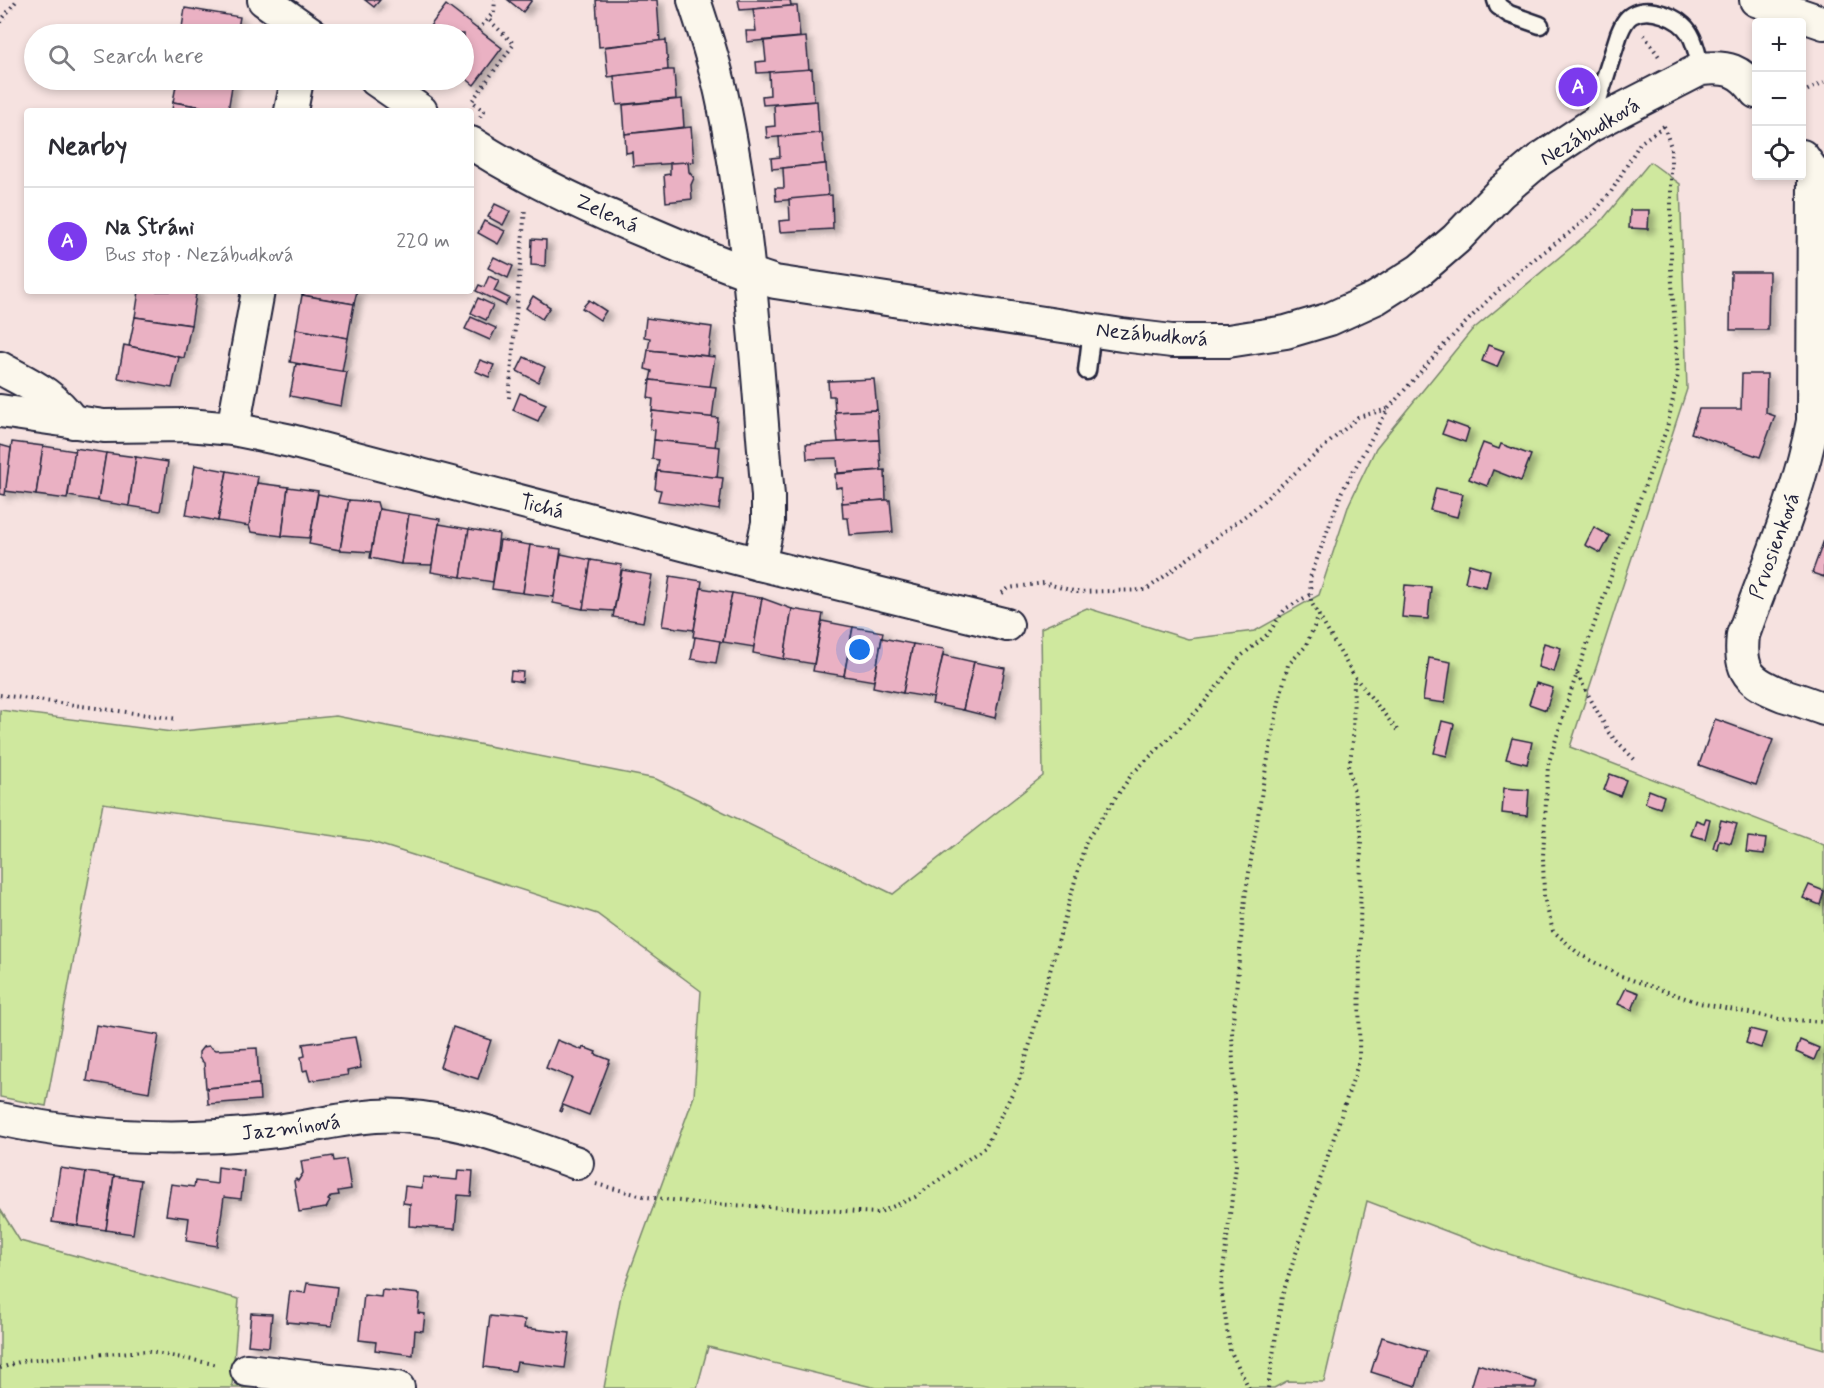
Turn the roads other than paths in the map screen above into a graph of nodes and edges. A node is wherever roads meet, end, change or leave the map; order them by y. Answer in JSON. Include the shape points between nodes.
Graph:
{"nodes":[{"id":1,"x":264,"y":0,"type":"edge"},
{"id":2,"x":694,"y":0,"type":"edge"},
{"id":3,"x":1496,"y":0,"type":"edge"},
{"id":4,"x":1756,"y":0,"type":"edge"},
{"id":5,"x":1636,"y":6,"type":"edge"},
{"id":6,"x":1824,"y":23,"type":"edge"},
{"id":7,"x":295,"y":24,"type":"edge"},
{"id":8,"x":1540,"y":25,"type":"dead end"},
{"id":9,"x":1701,"y":69,"type":"junction"},
{"id":10,"x":1752,"y":87,"type":"edge"},
{"id":11,"x":295,"y":90,"type":"edge"},
{"id":12,"x":391,"y":90,"type":"edge"},
{"id":13,"x":292,"y":108,"type":"edge"},
{"id":14,"x":417,"y":108,"type":"edge"},
{"id":15,"x":1590,"y":126,"type":"junction"},
{"id":16,"x":474,"y":133,"type":"edge"},
{"id":17,"x":1813,"y":168,"type":"edge"},
{"id":18,"x":748,"y":273,"type":"junction"},
{"id":19,"x":257,"y":294,"type":"edge"},
{"id":20,"x":1092,"y":330,"type":"junction"},
{"id":21,"x":0,"y":368,"type":"edge"},
{"id":22,"x":1087,"y":371,"type":"dead end"},
{"id":23,"x":0,"y":411,"type":"edge"},
{"id":24,"x":73,"y":422,"type":"junction"},
{"id":25,"x":233,"y":429,"type":"junction"},
{"id":26,"x":759,"y":564,"type":"junction"},
{"id":27,"x":1007,"y":625,"type":"dead end"},
{"id":28,"x":1824,"y":709,"type":"edge"},
{"id":29,"x":0,"y":1119,"type":"edge"},
{"id":30,"x":577,"y":1163,"type":"road end"},
{"id":31,"x":247,"y":1370,"type":"road end"},
{"id":32,"x":398,"y":1388,"type":"edge"}],
"edges":[{"from":1,"to":7,"type":"street"},
{"from":2,"to":18,"type":"street","via":[[721,91]]},
{"from":3,"to":8,"type":"lane","via":[[1509,14]]},
{"from":4,"to":6,"type":"street"},
{"from":5,"to":9,"type":"lane","via":[[1682,24],[1690,34]]},
{"from":5,"to":15,"type":"lane","via":[[1619,34]]},
{"from":9,"to":10,"type":"street","via":[[1731,70],[1744,76]]},
{"from":9,"to":15,"type":"street","name":"Nezábudková"},
{"from":11,"to":13,"type":"street"},
{"from":12,"to":14,"type":"street"},
{"from":15,"to":20,"type":"street","name":"Nezábudková","via":[[1539,160],[1419,270],[1376,298],[1330,319],[1286,332],[1228,341],[1172,341]]},
{"from":16,"to":18,"type":"street","name":"Zelená","via":[[528,176],[608,216]]},
{"from":17,"to":28,"type":"street","name":"Prvosienková","via":[[1813,421],[1806,456],[1741,650],[1752,680]]},
{"from":18,"to":20,"type":"street","name":"Nezábudková","via":[[775,282]]},
{"from":18,"to":26,"type":"street","via":[[768,496],[768,523]]},
{"from":19,"to":25,"type":"street"},
{"from":20,"to":22,"type":"lane"},
{"from":21,"to":24,"type":"street","via":[[45,392]]},
{"from":23,"to":24,"type":"street","name":"Tichá"},
{"from":24,"to":25,"type":"street","name":"Tichá"},
{"from":25,"to":26,"type":"street","name":"Tichá"},
{"from":26,"to":27,"type":"street","name":"Tichá"},
{"from":29,"to":30,"type":"street","name":"Jazmínová","via":[[76,1131],[172,1137],[267,1132],[399,1116],[470,1126]]},
{"from":31,"to":32,"type":"street"}]}
